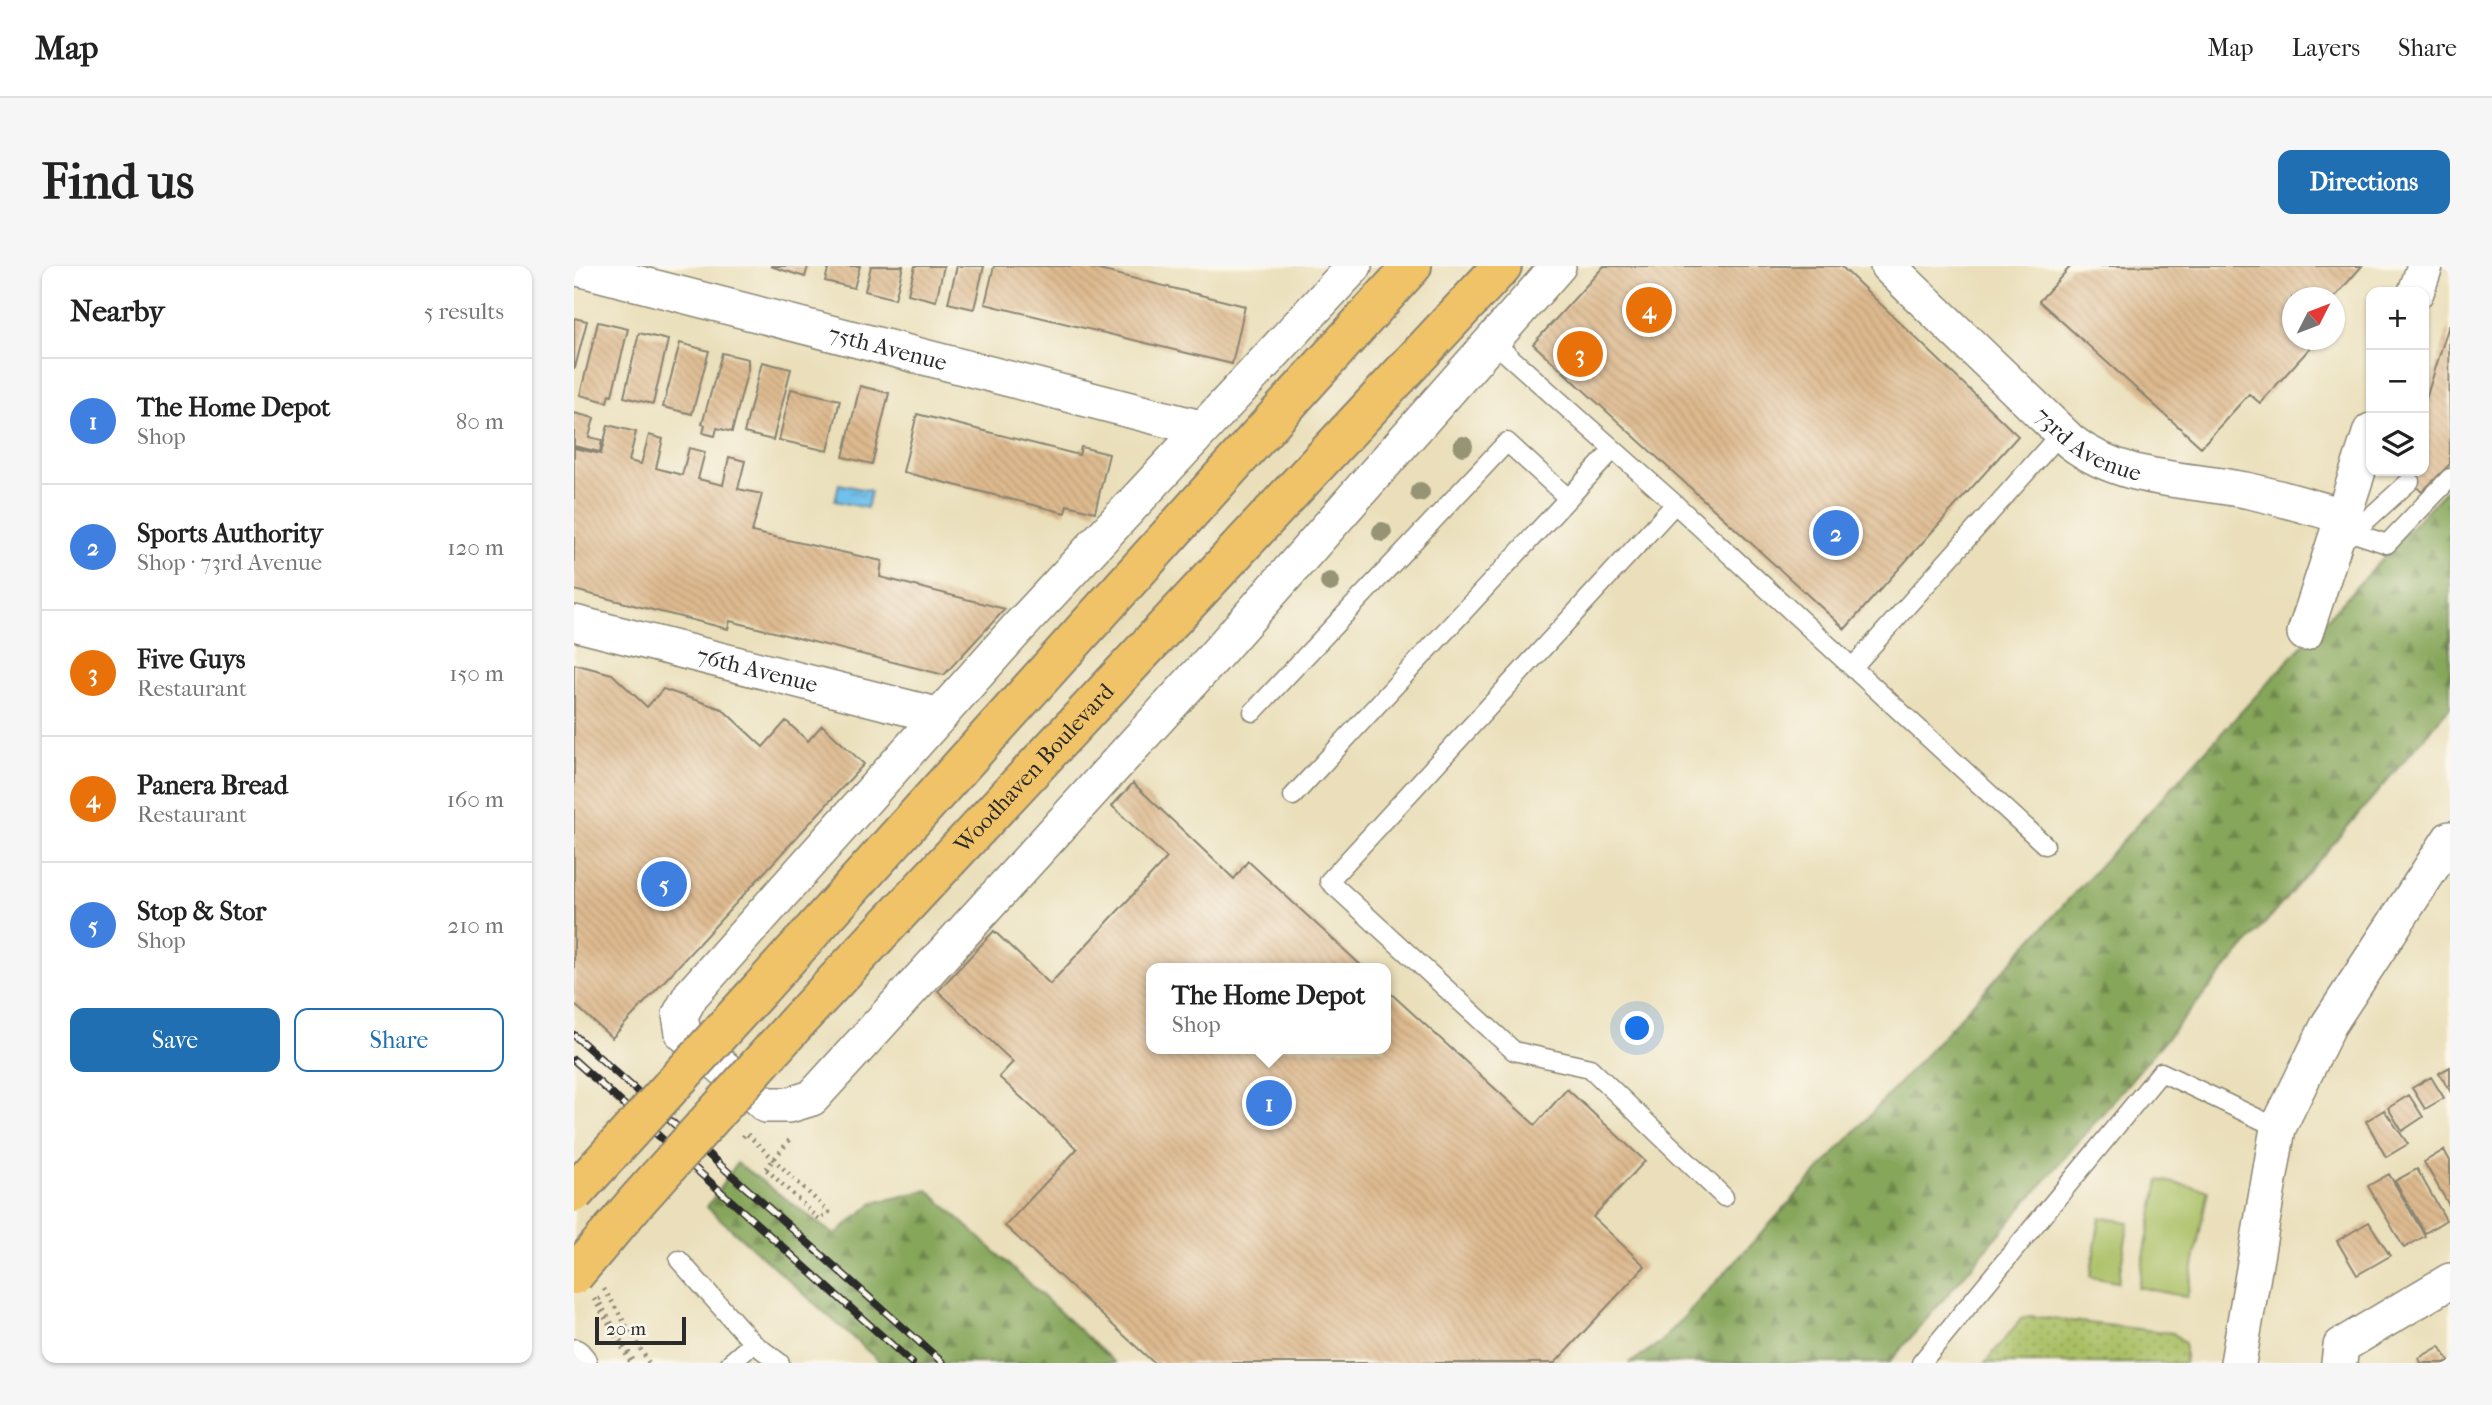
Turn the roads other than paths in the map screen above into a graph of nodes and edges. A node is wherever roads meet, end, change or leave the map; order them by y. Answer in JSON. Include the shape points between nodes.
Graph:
{"nodes":[{"id":1,"x":1354,"y":266,"type":"edge"},
{"id":2,"x":1412,"y":266,"type":"edge"},
{"id":3,"x":1502,"y":266,"type":"edge"},
{"id":4,"x":1558,"y":266,"type":"edge"},
{"id":5,"x":1888,"y":266,"type":"edge"},
{"id":6,"x":2425,"y":266,"type":"edge"},
{"id":7,"x":574,"y":267,"type":"edge"},
{"id":8,"x":2418,"y":287,"type":"edge"},
{"id":9,"x":1492,"y":341,"type":"junction"},
{"id":10,"x":1200,"y":428,"type":"junction"},
{"id":11,"x":2061,"y":433,"type":"junction"},
{"id":12,"x":2366,"y":450,"type":"edge"},
{"id":13,"x":1612,"y":451,"type":"junction"},
{"id":14,"x":2450,"y":478,"type":"edge"},
{"id":15,"x":2410,"y":481,"type":"dead end"},
{"id":16,"x":1568,"y":498,"type":"junction"},
{"id":17,"x":1675,"y":504,"type":"junction"},
{"id":18,"x":2344,"y":532,"type":"junction"},
{"id":19,"x":574,"y":623,"type":"edge"},
{"id":20,"x":2305,"y":633,"type":"dead end"},
{"id":21,"x":1853,"y":667,"type":"junction"},
{"id":22,"x":1254,"y":712,"type":"dead end"},
{"id":23,"x":940,"y":716,"type":"junction"},
{"id":24,"x":1293,"y":796,"type":"dead end"},
{"id":25,"x":2450,"y":839,"type":"edge"},
{"id":26,"x":2045,"y":845,"type":"dead end"},
{"id":27,"x":2278,"y":1128,"type":"junction"},
{"id":28,"x":574,"y":1193,"type":"edge"},
{"id":29,"x":1724,"y":1197,"type":"dead end"},
{"id":30,"x":680,"y":1260,"type":"dead end"},
{"id":31,"x":2450,"y":1281,"type":"edge"},
{"id":32,"x":590,"y":1282,"type":"edge"},
{"id":33,"x":752,"y":1343,"type":"junction"},
{"id":34,"x":2340,"y":1354,"type":"edge"},
{"id":35,"x":574,"y":1357,"type":"edge"},
{"id":36,"x":579,"y":1363,"type":"edge"},
{"id":37,"x":730,"y":1363,"type":"edge"},
{"id":38,"x":780,"y":1363,"type":"edge"},
{"id":39,"x":1921,"y":1363,"type":"edge"},
{"id":40,"x":2238,"y":1363,"type":"edge"}],
"edges":[{"from":1,"to":10,"type":"street"},
{"from":2,"to":28,"type":"main road","bridge":true},
{"from":3,"to":32,"type":"main road","name":"Woodhaven Boulevard","bridge":true,"via":[[798,1021]]},
{"from":4,"to":9,"type":"street"},
{"from":5,"to":11,"type":"street","name":"73rd Avenue"},
{"from":6,"to":8,"type":"street"},
{"from":7,"to":10,"type":"street","name":"75th Avenue"},
{"from":9,"to":13,"type":"lane"},
{"from":9,"to":23,"type":"street","via":[[1203,669],[812,1098],[766,1105],[683,1032],[680,1015],[691,995]]},
{"from":10,"to":23,"type":"street"},
{"from":11,"to":18,"type":"street","name":"73rd Avenue","via":[[2094,460],[2125,471],[2251,491]]},
{"from":11,"to":21,"type":"lane"},
{"from":12,"to":18,"type":"street"},
{"from":13,"to":16,"type":"lane"},
{"from":13,"to":17,"type":"lane"},
{"from":14,"to":18,"type":"lane","via":[[2387,544]]},
{"from":15,"to":18,"type":"lane"},
{"from":16,"to":22,"type":"lane","via":[[1507,442]]},
{"from":16,"to":24,"type":"lane"},
{"from":17,"to":21,"type":"lane"},
{"from":17,"to":29,"type":"lane","via":[[1329,881],[1514,1051],[1590,1068]]},
{"from":18,"to":20,"type":"street"},
{"from":19,"to":23,"type":"street","name":"76th Avenue"},
{"from":21,"to":26,"type":"lane"},
{"from":25,"to":27,"type":"street","via":[[2329,1024]]},
{"from":27,"to":39,"type":"lane","via":[[2161,1072]]},
{"from":27,"to":40,"type":"street"},
{"from":30,"to":33,"type":"lane"},
{"from":31,"to":34,"type":"street"},
{"from":33,"to":37,"type":"lane"},
{"from":33,"to":38,"type":"lane"},
{"from":35,"to":36,"type":"street"}]}
